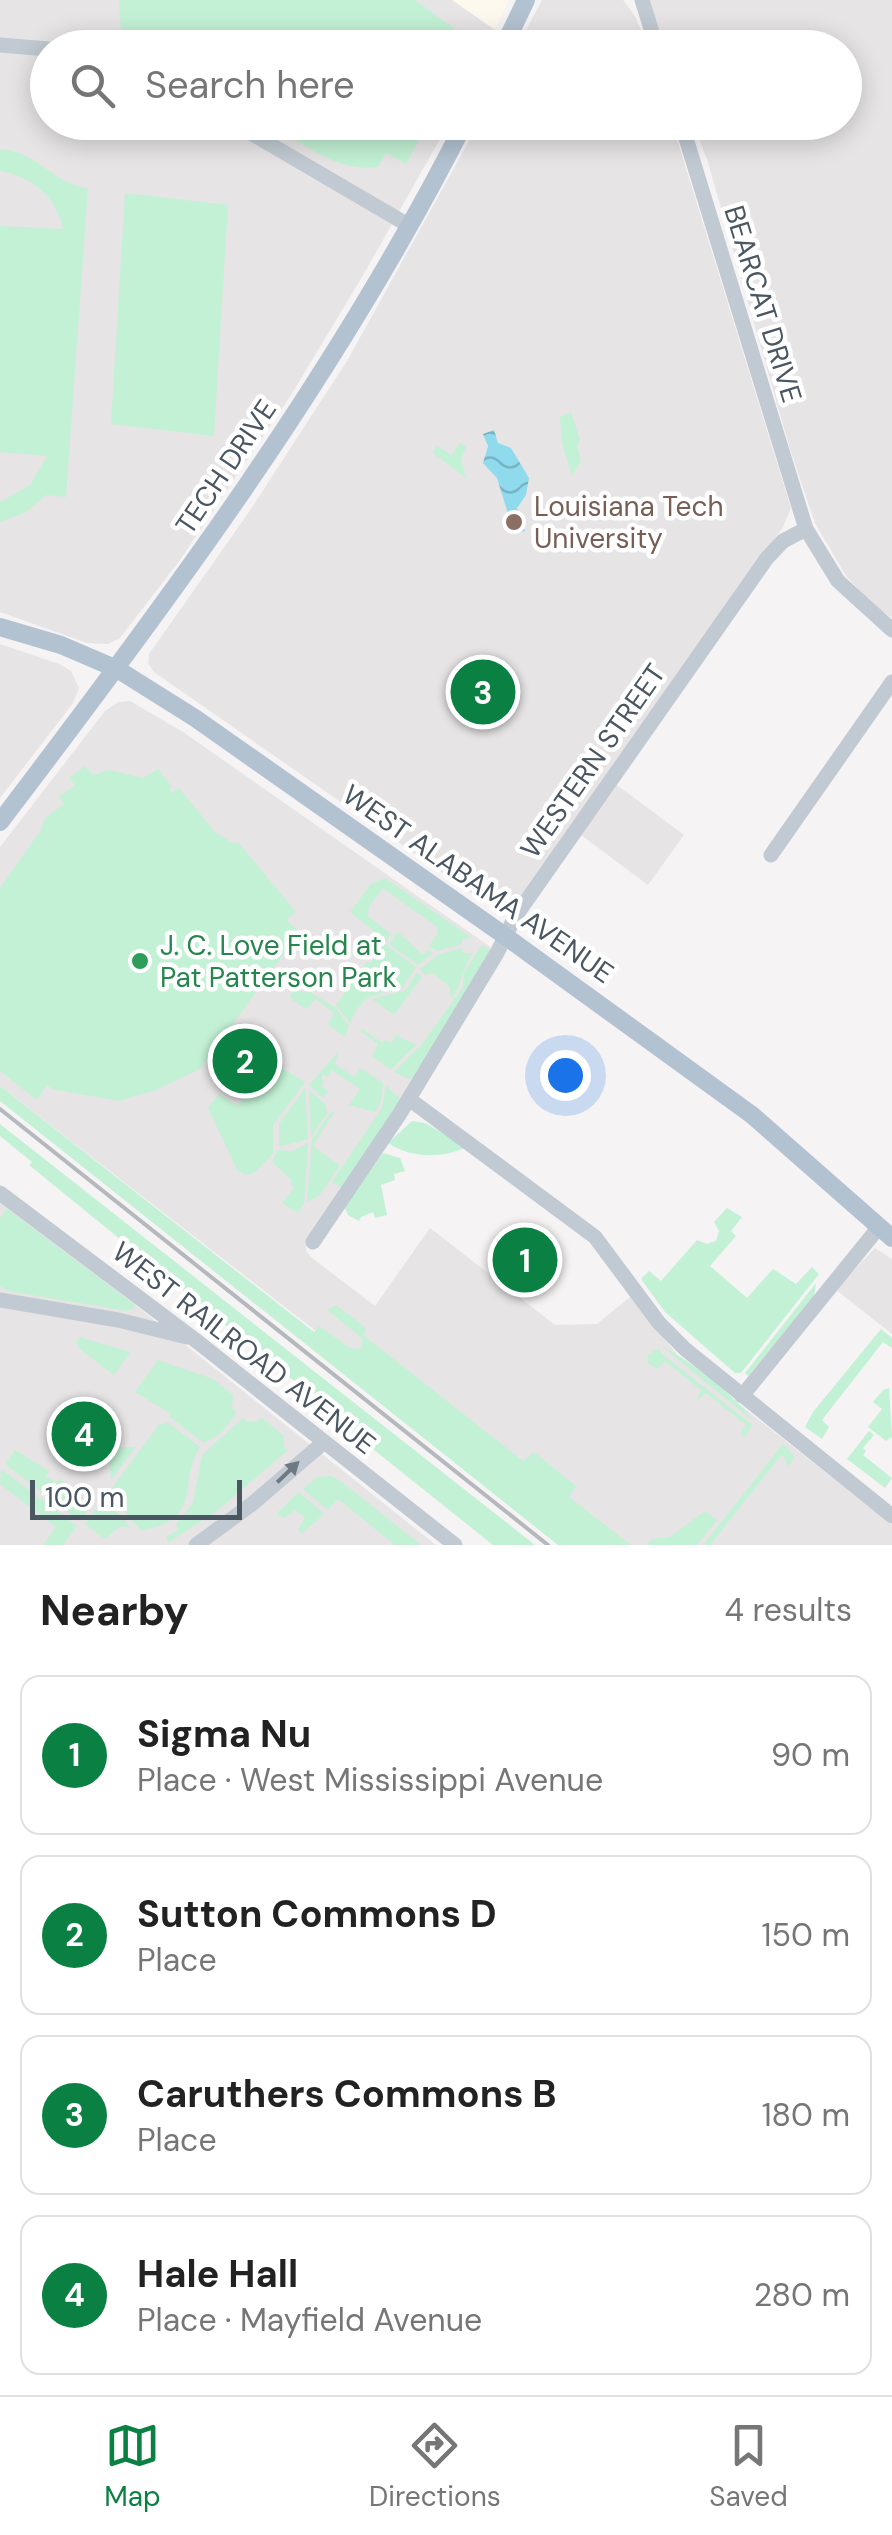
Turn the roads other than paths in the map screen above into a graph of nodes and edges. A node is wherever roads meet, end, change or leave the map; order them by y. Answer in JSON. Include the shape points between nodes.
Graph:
{"nodes":[{"id":1,"x":526,"y":0,"type":"edge"},
{"id":2,"x":639,"y":0,"type":"edge"},
{"id":3,"x":512,"y":30,"type":"edge"},
{"id":4,"x":650,"y":30,"type":"edge"},
{"id":5,"x":0,"y":45,"type":"edge"},
{"id":6,"x":30,"y":48,"type":"edge"},
{"id":7,"x":263,"y":140,"type":"edge"},
{"id":8,"x":455,"y":140,"type":"edge"},
{"id":9,"x":687,"y":140,"type":"edge"},
{"id":10,"x":408,"y":225,"type":"junction"},
{"id":11,"x":806,"y":529,"type":"junction"},
{"id":12,"x":0,"y":627,"type":"edge"},
{"id":13,"x":892,"y":630,"type":"edge"},
{"id":14,"x":117,"y":669,"type":"junction"},
{"id":15,"x":892,"y":682,"type":"edge"},
{"id":16,"x":0,"y":822,"type":"edge"},
{"id":17,"x":771,"y":856,"type":"dead end"},
{"id":18,"x":505,"y":936,"type":"junction"},
{"id":19,"x":408,"y":1099,"type":"junction"},
{"id":20,"x":0,"y":1193,"type":"edge"},
{"id":21,"x":885,"y":1232,"type":"edge"},
{"id":22,"x":313,"y":1242,"type":"dead end"},
{"id":23,"x":0,"y":1300,"type":"edge"},
{"id":24,"x":194,"y":1339,"type":"junction"},
{"id":25,"x":742,"y":1396,"type":"junction"},
{"id":26,"x":324,"y":1442,"type":"junction"},
{"id":27,"x":892,"y":1516,"type":"edge"},
{"id":28,"x":196,"y":1545,"type":"edge"},
{"id":29,"x":455,"y":1545,"type":"edge"}],
"edges":[{"from":1,"to":3,"type":"main road"},
{"from":2,"to":4,"type":"street"},
{"from":5,"to":6,"type":"street"},
{"from":7,"to":10,"type":"street"},
{"from":8,"to":10,"type":"main road","name":"TECH DRIVE"},
{"from":9,"to":11,"type":"street","name":"BEARCAT DRIVE"},
{"from":10,"to":14,"type":"main road","name":"TECH DRIVE","via":[[280,437]]},
{"from":11,"to":13,"type":"street","name":"BEARCAT DRIVE","via":[[838,581]]},
{"from":11,"to":18,"type":"street","name":"WESTERN STREET","via":[[767,558]]},
{"from":12,"to":14,"type":"main road","name":"WEST ALABAMA AVENUE"},
{"from":14,"to":16,"type":"main road","name":"TECH DRIVE"},
{"from":14,"to":18,"type":"main road","name":"WEST ALABAMA AVENUE"},
{"from":15,"to":17,"type":"street"},
{"from":18,"to":19,"type":"street","name":"WESTERN STREET"},
{"from":18,"to":21,"type":"main road","name":"WEST ALABAMA AVENUE","via":[[752,1115]]},
{"from":19,"to":22,"type":"street","name":"WESTERN STREET"},
{"from":19,"to":25,"type":"street","via":[[595,1236],[658,1323]]},
{"from":20,"to":24,"type":"street","name":"WEST RAILROAD AVENUE"},
{"from":21,"to":25,"type":"street"},
{"from":23,"to":24,"type":"street"},
{"from":24,"to":26,"type":"street","name":"WEST RAILROAD AVENUE"},
{"from":25,"to":27,"type":"street"},
{"from":28,"to":26,"type":"street","one_way":true},
{"from":26,"to":29,"type":"street","name":"WEST RAILROAD AVENUE"}]}
